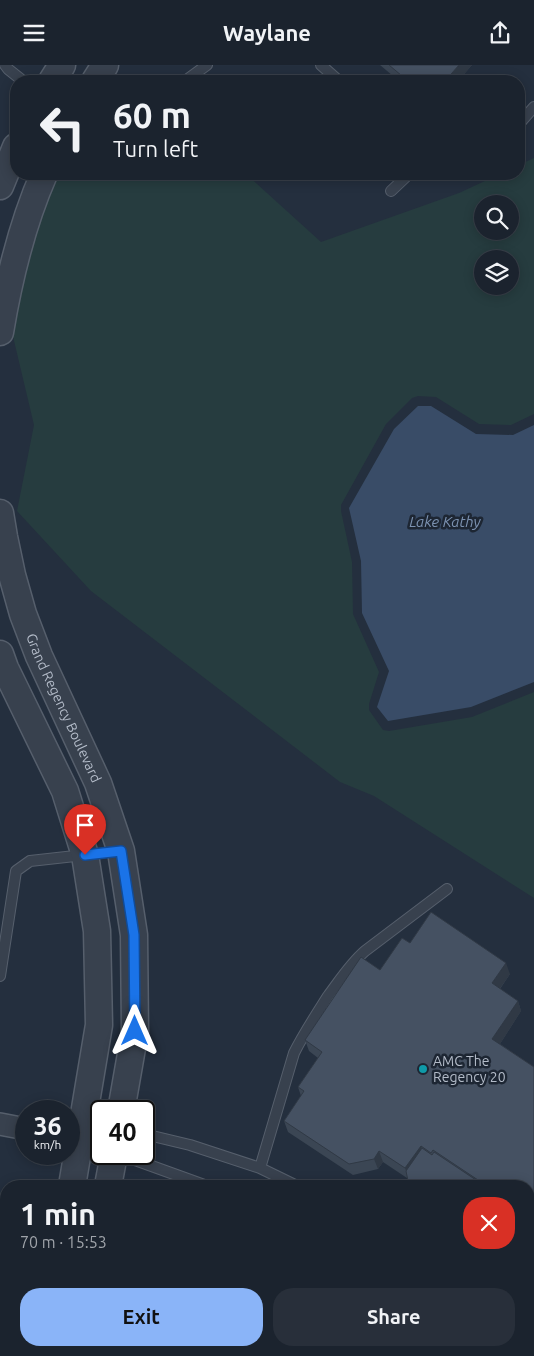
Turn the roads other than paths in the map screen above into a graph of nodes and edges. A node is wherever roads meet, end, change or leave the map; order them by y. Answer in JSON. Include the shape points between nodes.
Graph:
{"nodes":[{"id":1,"x":5,"y":65,"type":"edge"},
{"id":2,"x":206,"y":65,"type":"edge"},
{"id":3,"x":321,"y":65,"type":"edge"},
{"id":4,"x":16,"y":75,"type":"edge"},
{"id":5,"x":193,"y":75,"type":"edge"},
{"id":6,"x":332,"y":75,"type":"edge"},
{"id":7,"x":534,"y":107,"type":"edge"},
{"id":8,"x":525,"y":117,"type":"edge"},
{"id":9,"x":10,"y":162,"type":"edge"},
{"id":10,"x":42,"y":180,"type":"edge"},
{"id":11,"x":403,"y":180,"type":"edge"},
{"id":12,"x":0,"y":186,"type":"edge"},
{"id":13,"x":391,"y":191,"type":"dead end"},
{"id":14,"x":0,"y":332,"type":"edge"},
{"id":15,"x":0,"y":513,"type":"edge"},
{"id":16,"x":6,"y":577,"type":"edge"},
{"id":17,"x":0,"y":654,"type":"edge"},
{"id":18,"x":121,"y":851,"type":"junction"},
{"id":19,"x":85,"y":855,"type":"junction"},
{"id":20,"x":448,"y":889,"type":"dead end"},
{"id":21,"x":2,"y":955,"type":"edge"},
{"id":22,"x":0,"y":976,"type":"edge"},
{"id":23,"x":123,"y":1100,"type":"edge"},
{"id":24,"x":0,"y":1124,"type":"edge"},
{"id":25,"x":15,"y":1127,"type":"edge"},
{"id":26,"x":155,"y":1137,"type":"edge"},
{"id":27,"x":84,"y":1139,"type":"edge"},
{"id":28,"x":112,"y":1165,"type":"edge"},
{"id":29,"x":149,"y":1165,"type":"edge"},
{"id":30,"x":260,"y":1168,"type":"junction"},
{"id":31,"x":74,"y":1180,"type":"edge"},
{"id":32,"x":109,"y":1180,"type":"edge"},
{"id":33,"x":190,"y":1180,"type":"edge"},
{"id":34,"x":284,"y":1180,"type":"edge"}],
"edges":[{"from":1,"to":4,"type":"lane"},
{"from":2,"to":5,"type":"lane"},
{"from":3,"to":6,"type":"lane"},
{"from":7,"to":8,"type":"lane"},
{"from":9,"to":12,"type":"street"},
{"from":10,"to":14,"type":"street","via":[[18,248]]},
{"from":11,"to":13,"type":"lane"},
{"from":15,"to":16,"type":"street","name":"Grand Regency Boulevard"},
{"from":16,"to":18,"type":"street","name":"Grand Regency Boulevard","via":[[98,783]]},
{"from":17,"to":19,"type":"street","via":[[64,791]]},
{"from":18,"to":19,"type":"street"},
{"from":18,"to":23,"type":"street","name":"Grand Regency Boulevard","via":[[134,935],[135,1031]]},
{"from":19,"to":21,"type":"lane","via":[[30,861],[16,871]]},
{"from":19,"to":27,"type":"street","via":[[97,931],[99,1025]]},
{"from":20,"to":30,"type":"lane","via":[[354,960],[319,1010],[294,1053]]},
{"from":21,"to":22,"type":"lane"},
{"from":24,"to":25,"type":"street"},
{"from":26,"to":30,"type":"lane"},
{"from":27,"to":31,"type":"street"},
{"from":28,"to":32,"type":"street"},
{"from":29,"to":33,"type":"lane"},
{"from":30,"to":34,"type":"lane"}]}
